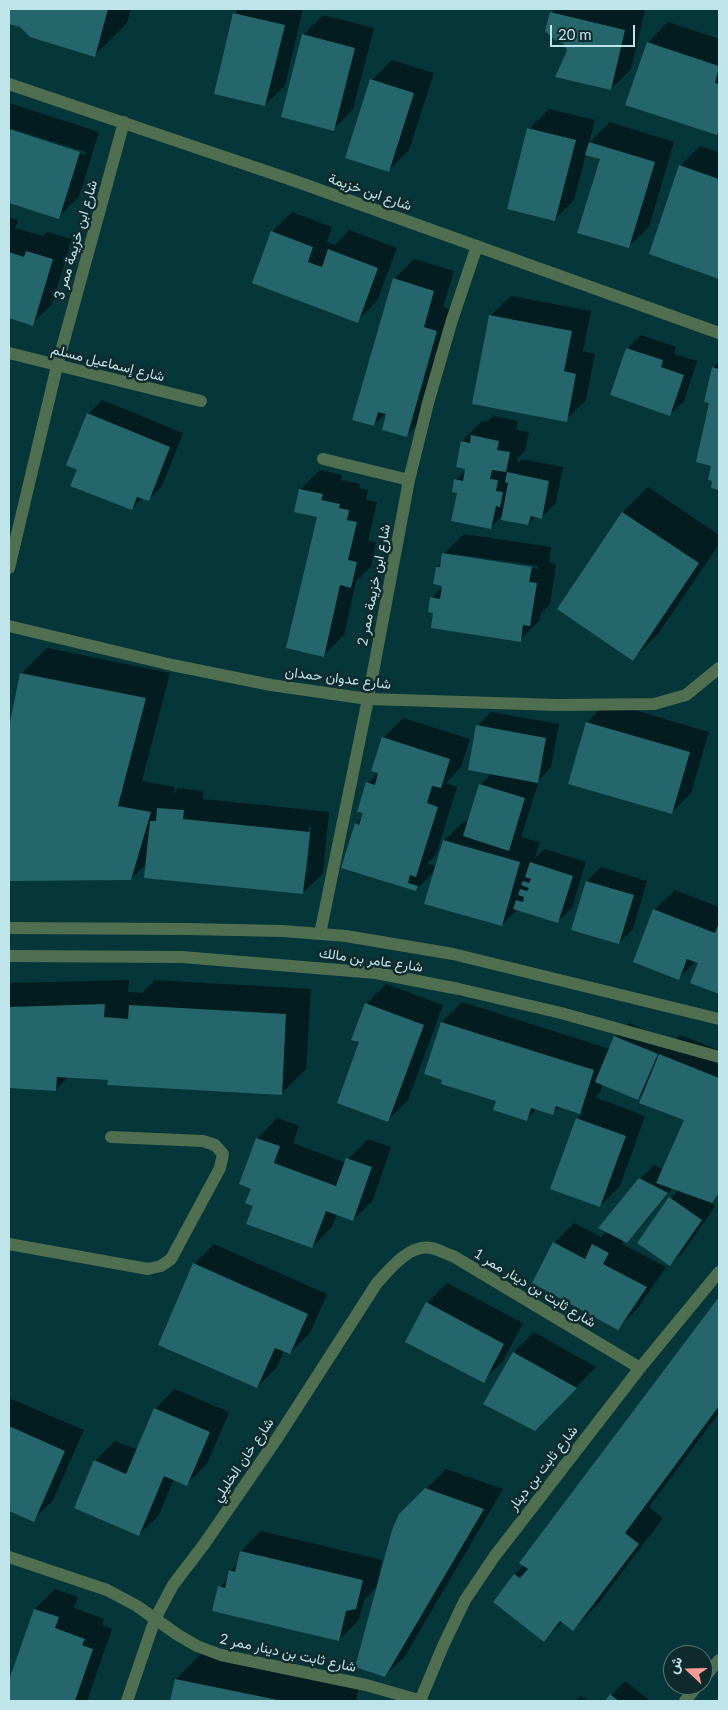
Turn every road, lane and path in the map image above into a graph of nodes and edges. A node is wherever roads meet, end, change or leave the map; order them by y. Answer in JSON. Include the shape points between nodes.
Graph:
{"nodes":[{"id":1,"x":9,"y":84,"type":"edge"},
{"id":2,"x":124,"y":122,"type":"junction"},
{"id":3,"x":477,"y":246,"type":"junction"},
{"id":4,"x":719,"y":333,"type":"edge"},
{"id":5,"x":9,"y":353,"type":"edge"},
{"id":6,"x":56,"y":366,"type":"junction"},
{"id":7,"x":201,"y":401,"type":"dead end"},
{"id":8,"x":323,"y":459,"type":"dead end"},
{"id":9,"x":409,"y":480,"type":"junction"},
{"id":10,"x":9,"y":568,"type":"edge"},
{"id":11,"x":9,"y":626,"type":"edge"},
{"id":12,"x":719,"y":668,"type":"edge"},
{"id":13,"x":368,"y":699,"type":"junction"},
{"id":14,"x":9,"y":928,"type":"edge"},
{"id":15,"x":320,"y":934,"type":"junction"},
{"id":16,"x":9,"y":956,"type":"edge"},
{"id":17,"x":719,"y":1019,"type":"edge"},
{"id":18,"x":719,"y":1057,"type":"edge"},
{"id":19,"x":111,"y":1137,"type":"dead end"},
{"id":20,"x":9,"y":1244,"type":"edge"},
{"id":21,"x":410,"y":1252,"type":"joint"},
{"id":22,"x":719,"y":1272,"type":"edge"},
{"id":23,"x":640,"y":1368,"type":"junction"},
{"id":24,"x":9,"y":1557,"type":"edge"},
{"id":25,"x":155,"y":1620,"type":"junction"},
{"id":26,"x":127,"y":1701,"type":"edge"},
{"id":27,"x":421,"y":1701,"type":"edge"}],
"edges":[{"from":1,"to":2,"type":"street","name":"شارع ابن خزيمة"},
{"from":2,"to":3,"type":"street","name":"شارع ابن خزيمة"},
{"from":2,"to":6,"type":"street","name":"شارع ابن خزيمة ممر 3"},
{"from":3,"to":4,"type":"street","name":"شارع ابن خزيمة"},
{"from":3,"to":9,"type":"street","name":"شارع ابن خزيمة ممر 2","via":[[430,393]]},
{"from":5,"to":6,"type":"street","name":"شارع إسماعيل مسلم"},
{"from":6,"to":7,"type":"street","name":"شارع إسماعيل مسلم"},
{"from":6,"to":10,"type":"street","name":"شارع ابن خزيمة ممر 3"},
{"from":8,"to":9,"type":"street"},
{"from":9,"to":13,"type":"street","name":"شارع ابن خزيمة ممر 2"},
{"from":11,"to":13,"type":"street","name":"شارع عدوان حمدان","via":[[172,666]]},
{"from":12,"to":13,"type":"street","name":"شارع عدوان حمدان","via":[[686,694],[654,704],[557,705]]},
{"from":13,"to":15,"type":"street","name":"شارع ابن خزيمة ممر 2"},
{"from":14,"to":15,"type":"street","name":"شارع عامر بن مالك"},
{"from":15,"to":17,"type":"street","name":"شارع عامر بن مالك","via":[[453,954]]},
{"from":16,"to":18,"type":"street","name":"شارع عامر بن مالك","via":[[182,957],[376,974],[561,1013]]},
{"from":19,"to":20,"type":"street","via":[[203,1141],[215,1145],[223,1154],[220,1168],[171,1259],[148,1270]]},
{"from":21,"to":23,"type":"street","name":"شارع ثابت بن دينار ممر 1","via":[[430,1248],[453,1256]]},
{"from":21,"to":25,"type":"street","name":"شارع خان الخليلي","via":[[395,1263],[378,1283],[278,1437],[173,1585]]},
{"from":22,"to":23,"type":"street","name":"شارع ثابت بن دينار"},
{"from":23,"to":27,"type":"street","name":"شارع ثابت بن دينار","via":[[494,1557],[465,1600]]},
{"from":24,"to":25,"type":"street","name":"شارع ثابت بن دينار ممر 2","via":[[107,1590]]},
{"from":25,"to":26,"type":"street","name":"شارع خان الخليلي"},
{"from":25,"to":27,"type":"street","name":"شارع ثابت بن دينار ممر 2","via":[[197,1646],[221,1655],[366,1685]]}]}
